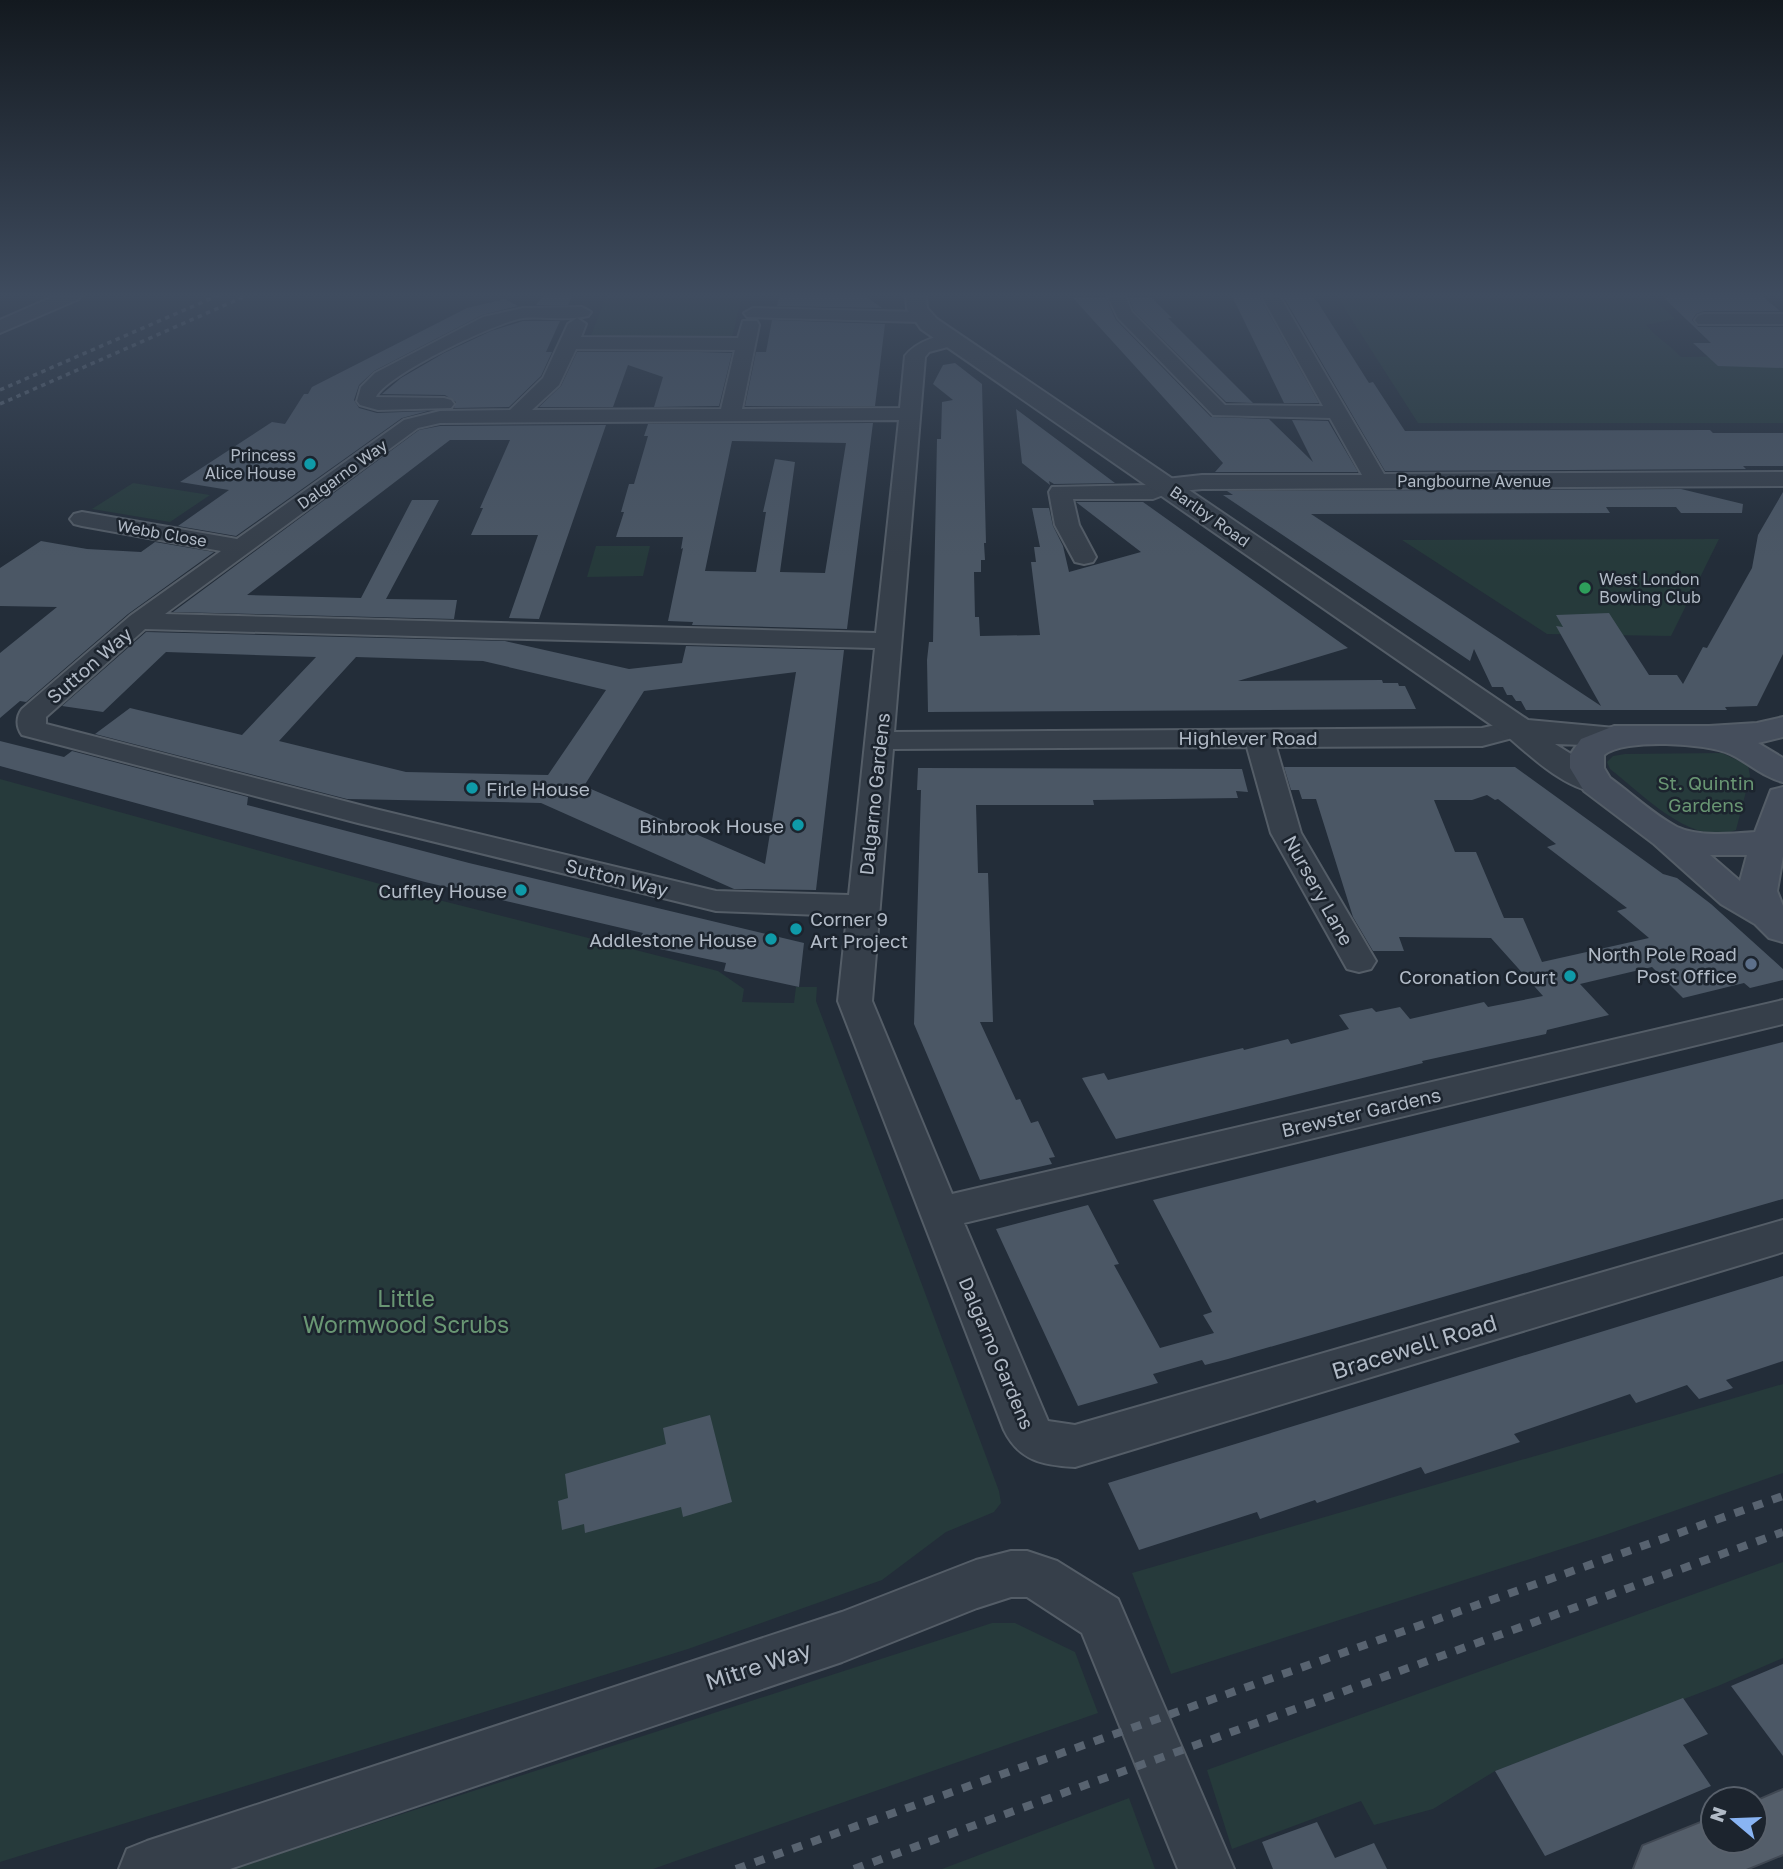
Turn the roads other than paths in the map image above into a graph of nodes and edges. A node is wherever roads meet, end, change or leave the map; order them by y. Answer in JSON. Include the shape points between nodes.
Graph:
{"nodes":[{"id":1,"x":376,"y":382,"type":"edge"},
{"id":2,"x":551,"y":382,"type":"edge"},
{"id":3,"x":737,"y":382,"type":"edge"},
{"id":4,"x":914,"y":382,"type":"edge"},
{"id":5,"x":1014,"y":382,"type":"edge"},
{"id":6,"x":1192,"y":382,"type":"edge"},
{"id":7,"x":1320,"y":382,"type":"edge"},
{"id":8,"x":523,"y":410,"type":"junction"},
{"id":9,"x":1337,"y":412,"type":"junction"},
{"id":10,"x":910,"y":414,"type":"junction"},
{"id":11,"x":730,"y":415,"type":"junction"},
{"id":12,"x":1783,"y":479,"type":"edge"},
{"id":13,"x":1377,"y":482,"type":"junction"},
{"id":14,"x":1166,"y":486,"type":"junction"},
{"id":15,"x":82,"y":519,"type":"dead end"},
{"id":16,"x":241,"y":547,"type":"junction"},
{"id":17,"x":1084,"y":556,"type":"dead end"},
{"id":18,"x":139,"y":621,"type":"junction"},
{"id":19,"x":888,"y":641,"type":"junction"},
{"id":20,"x":1783,"y":727,"type":"edge"},
{"id":21,"x":1518,"y":728,"type":"junction"},
{"id":22,"x":1614,"y":736,"type":"junction"},
{"id":23,"x":1709,"y":737,"type":"junction"},
{"id":24,"x":1259,"y":738,"type":"junction"},
{"id":25,"x":880,"y":741,"type":"junction"},
{"id":26,"x":1783,"y":772,"type":"edge"},
{"id":27,"x":1595,"y":784,"type":"junction"},
{"id":28,"x":1783,"y":797,"type":"edge"},
{"id":29,"x":1667,"y":836,"type":"junction"},
{"id":30,"x":1769,"y":840,"type":"junction"},
{"id":31,"x":863,"y":906,"type":"junction"},
{"id":32,"x":1776,"y":922,"type":"edge"},
{"id":33,"x":1359,"y":961,"type":"dead end"},
{"id":34,"x":1783,"y":1012,"type":"edge"},
{"id":35,"x":940,"y":1213,"type":"junction"},
{"id":36,"x":1783,"y":1236,"type":"edge"},
{"id":37,"x":1044,"y":1444,"type":"joint"},
{"id":38,"x":1700,"y":1855,"type":"edge"},
{"id":39,"x":147,"y":1869,"type":"edge"},
{"id":40,"x":1206,"y":1869,"type":"edge"},
{"id":41,"x":1665,"y":1869,"type":"edge"}],
"edges":[{"from":1,"to":8,"type":"street","via":[[366,398],[378,404]]},
{"from":2,"to":8,"type":"street"},
{"from":3,"to":11,"type":"street"},
{"from":4,"to":10,"type":"street","name":"Dalgarno Gardens"},
{"from":5,"to":14,"type":"street","name":"Barlby Road"},
{"from":6,"to":9,"type":"street","via":[[1220,411]]},
{"from":7,"to":9,"type":"street"},
{"from":8,"to":11,"type":"street","name":"Dalgarno Way"},
{"from":8,"to":16,"type":"street","name":"Dalgarno Way","via":[[411,424]]},
{"from":9,"to":13,"type":"street"},
{"from":10,"to":11,"type":"street","name":"Dalgarno Way"},
{"from":10,"to":19,"type":"street","name":"Dalgarno Gardens"},
{"from":12,"to":13,"type":"street","name":"Pangbourne Avenue"},
{"from":13,"to":14,"type":"street","name":"Pangbourne Avenue"},
{"from":14,"to":17,"type":"street","name":"Pangbourne Avenue","via":[[1153,492],[1060,492],[1067,525]]},
{"from":14,"to":21,"type":"street","name":"Barlby Road"},
{"from":15,"to":16,"type":"street","name":"Webb Close"},
{"from":16,"to":18,"type":"street","name":"Dalgarno Way"},
{"from":18,"to":19,"type":"street","name":"Sutton Way"},
{"from":18,"to":31,"type":"street","name":"Sutton Way","via":[[32,715],[32,729],[716,901]]},
{"from":19,"to":25,"type":"street","name":"Dalgarno Gardens"},
{"from":20,"to":23,"type":"main road","name":"Highlever Road"},
{"from":21,"to":22,"type":"street","name":"Highlever Road"},
{"from":21,"to":24,"type":"street","name":"Highlever Road","via":[[1482,737]]},
{"from":21,"to":27,"type":"street","via":[[1547,754]]},
{"from":22,"to":23,"type":"main road","name":"Highlever Road"},
{"from":22,"to":27,"type":"main road","via":[[1593,746],[1587,755]]},
{"from":23,"to":26,"type":"main road","name":"Highlever Road","via":[[1742,747]]},
{"from":24,"to":25,"type":"street","name":"Highlever Road"},
{"from":24,"to":33,"type":"street","name":"Nursery Lane","via":[[1286,833]]},
{"from":25,"to":31,"type":"street","name":"Dalgarno Gardens"},
{"from":27,"to":29,"type":"main road"},
{"from":28,"to":30,"type":"main road"},
{"from":29,"to":30,"type":"main road","via":[[1718,845]]},
{"from":29,"to":32,"type":"main road","via":[[1734,896]]},
{"from":30,"to":32,"type":"main road","via":[[1758,891]]},
{"from":31,"to":35,"type":"street","name":"Dalgarno Gardens","via":[[855,1001]]},
{"from":34,"to":35,"type":"street","name":"Brewster Gardens"},
{"from":35,"to":37,"type":"street","name":"Dalgarno Gardens","via":[[1027,1430]]},
{"from":36,"to":37,"type":"street","name":"Bracewell Road","via":[[1075,1446]]},
{"from":38,"to":41,"type":"main road"},
{"from":39,"to":40,"type":"street","name":"Mitre Way","via":[[842,1637],[976,1584],[1019,1574],[1040,1578],[1100,1616]]}]}
